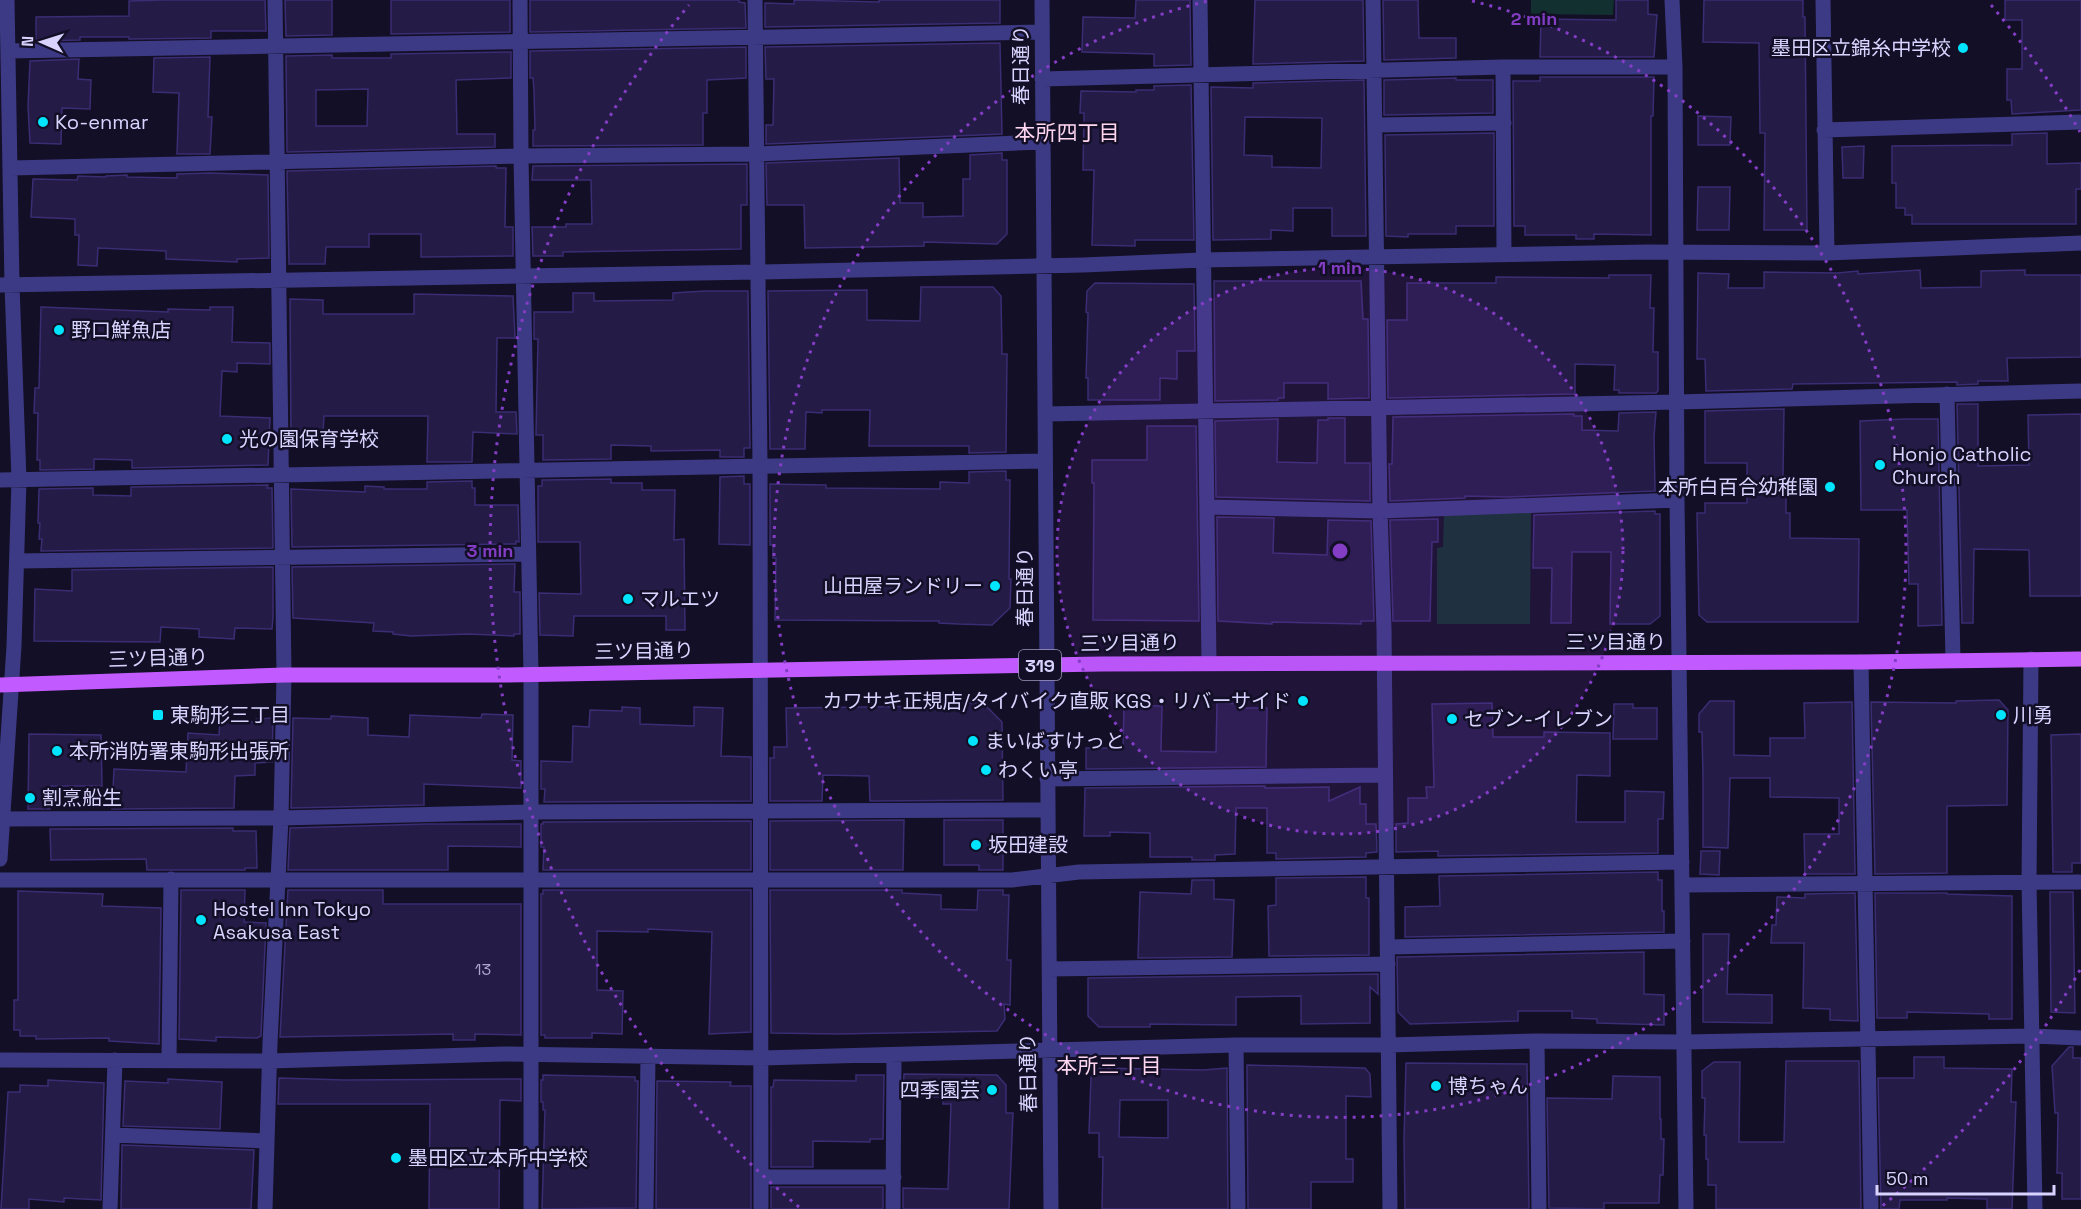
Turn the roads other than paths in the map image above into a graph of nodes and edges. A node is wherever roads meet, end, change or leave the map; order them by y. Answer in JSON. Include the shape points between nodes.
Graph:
{"nodes":[{"id":1,"x":7,"y":0,"type":"edge"},
{"id":2,"x":275,"y":0,"type":"edge"},
{"id":3,"x":520,"y":0,"type":"edge"},
{"id":4,"x":755,"y":0,"type":"edge"},
{"id":5,"x":1042,"y":0,"type":"edge"},
{"id":6,"x":1200,"y":0,"type":"edge"},
{"id":7,"x":1373,"y":0,"type":"edge"},
{"id":8,"x":1672,"y":0,"type":"edge"},
{"id":9,"x":1823,"y":0,"type":"edge"},
{"id":10,"x":1042,"y":32,"type":"junction"},
{"id":11,"x":755,"y":37,"type":"junction"},
{"id":12,"x":520,"y":42,"type":"junction"},
{"id":13,"x":276,"y":46,"type":"junction"},
{"id":14,"x":8,"y":51,"type":"junction"},
{"id":15,"x":1675,"y":66,"type":"junction"},
{"id":16,"x":1503,"y":68,"type":"junction"},
{"id":17,"x":1374,"y":70,"type":"junction"},
{"id":18,"x":1200,"y":75,"type":"junction"},
{"id":19,"x":1042,"y":79,"type":"junction"},
{"id":20,"x":2081,"y":122,"type":"edge"},
{"id":21,"x":1504,"y":123,"type":"junction"},
{"id":22,"x":1376,"y":125,"type":"junction"},
{"id":23,"x":1824,"y":130,"type":"junction"},
{"id":24,"x":1042,"y":142,"type":"junction"},
{"id":25,"x":756,"y":154,"type":"junction"},
{"id":26,"x":521,"y":156,"type":"junction"},
{"id":27,"x":276,"y":162,"type":"junction"},
{"id":28,"x":11,"y":168,"type":"junction"},
{"id":29,"x":2081,"y":243,"type":"edge"},
{"id":30,"x":1676,"y":252,"type":"junction"},
{"id":31,"x":1827,"y":252,"type":"junction"},
{"id":32,"x":1504,"y":255,"type":"junction"},
{"id":33,"x":1377,"y":257,"type":"junction"},
{"id":34,"x":1202,"y":261,"type":"junction"},
{"id":35,"x":1044,"y":266,"type":"junction"},
{"id":36,"x":757,"y":272,"type":"junction"},
{"id":37,"x":524,"y":276,"type":"junction"},
{"id":38,"x":279,"y":279,"type":"junction"},
{"id":39,"x":6,"y":285,"type":"edge"},
{"id":40,"x":2081,"y":391,"type":"edge"},
{"id":41,"x":1947,"y":394,"type":"junction"},
{"id":42,"x":1677,"y":402,"type":"junction"},
{"id":43,"x":1379,"y":407,"type":"junction"},
{"id":44,"x":1206,"y":410,"type":"junction"},
{"id":45,"x":1045,"y":414,"type":"junction"},
{"id":46,"x":1045,"y":461,"type":"junction"},
{"id":47,"x":760,"y":465,"type":"junction"},
{"id":48,"x":526,"y":469,"type":"junction"},
{"id":49,"x":282,"y":475,"type":"junction"},
{"id":50,"x":0,"y":480,"type":"edge"},
{"id":51,"x":19,"y":480,"type":"junction"},
{"id":52,"x":1677,"y":500,"type":"junction"},
{"id":53,"x":1208,"y":507,"type":"junction"},
{"id":54,"x":1380,"y":511,"type":"junction"},
{"id":55,"x":528,"y":554,"type":"junction"},
{"id":56,"x":282,"y":557,"type":"junction"},
{"id":57,"x":17,"y":561,"type":"junction"},
{"id":58,"x":2031,"y":659,"type":"junction"},
{"id":59,"x":2081,"y":659,"type":"edge"},
{"id":60,"x":1953,"y":660,"type":"junction"},
{"id":61,"x":1680,"y":662,"type":"junction"},
{"id":62,"x":1861,"y":662,"type":"junction"},
{"id":63,"x":1209,"y":663,"type":"junction"},
{"id":64,"x":1384,"y":664,"type":"junction"},
{"id":65,"x":1047,"y":665,"type":"junction"},
{"id":66,"x":761,"y":670,"type":"junction"},
{"id":67,"x":531,"y":674,"type":"junction"},
{"id":68,"x":284,"y":675,"type":"junction"},
{"id":69,"x":6,"y":685,"type":"edge"},
{"id":70,"x":1385,"y":775,"type":"junction"},
{"id":71,"x":1047,"y":779,"type":"junction"},
{"id":72,"x":1048,"y":810,"type":"junction"},
{"id":73,"x":761,"y":811,"type":"junction"},
{"id":74,"x":531,"y":812,"type":"junction"},
{"id":75,"x":281,"y":818,"type":"junction"},
{"id":76,"x":1,"y":819,"type":"edge"},
{"id":77,"x":0,"y":859,"type":"edge"},
{"id":78,"x":1682,"y":862,"type":"junction"},
{"id":79,"x":1388,"y":866,"type":"junction"},
{"id":80,"x":1049,"y":876,"type":"junction"},
{"id":81,"x":171,"y":879,"type":"junction"},
{"id":82,"x":279,"y":879,"type":"junction"},
{"id":83,"x":0,"y":880,"type":"edge"},
{"id":84,"x":532,"y":881,"type":"junction"},
{"id":85,"x":761,"y":881,"type":"junction"},
{"id":86,"x":2030,"y":882,"type":"junction"},
{"id":87,"x":2081,"y":882,"type":"edge"},
{"id":88,"x":1864,"y":883,"type":"junction"},
{"id":89,"x":1682,"y":885,"type":"junction"},
{"id":90,"x":1683,"y":941,"type":"junction"},
{"id":91,"x":1388,"y":947,"type":"junction"},
{"id":92,"x":1388,"y":964,"type":"junction"},
{"id":93,"x":1049,"y":969,"type":"junction"},
{"id":94,"x":2031,"y":1036,"type":"junction"},
{"id":95,"x":1869,"y":1038,"type":"junction"},
{"id":96,"x":2081,"y":1038,"type":"edge"},
{"id":97,"x":1537,"y":1041,"type":"junction"},
{"id":98,"x":1684,"y":1042,"type":"junction"},
{"id":99,"x":1236,"y":1045,"type":"junction"},
{"id":100,"x":1389,"y":1045,"type":"junction"},
{"id":101,"x":1049,"y":1049,"type":"junction"},
{"id":102,"x":530,"y":1055,"type":"junction"},
{"id":103,"x":894,"y":1055,"type":"junction"},
{"id":104,"x":648,"y":1056,"type":"junction"},
{"id":105,"x":761,"y":1058,"type":"junction"},
{"id":106,"x":0,"y":1060,"type":"edge"},
{"id":107,"x":116,"y":1060,"type":"junction"},
{"id":108,"x":169,"y":1061,"type":"junction"},
{"id":109,"x":270,"y":1061,"type":"junction"},
{"id":110,"x":113,"y":1135,"type":"junction"},
{"id":111,"x":267,"y":1141,"type":"junction"},
{"id":112,"x":761,"y":1177,"type":"junction"},
{"id":113,"x":894,"y":1177,"type":"junction"},
{"id":114,"x":110,"y":1209,"type":"edge"},
{"id":115,"x":266,"y":1209,"type":"edge"},
{"id":116,"x":531,"y":1209,"type":"edge"},
{"id":117,"x":646,"y":1209,"type":"edge"},
{"id":118,"x":761,"y":1209,"type":"edge"},
{"id":119,"x":894,"y":1209,"type":"edge"},
{"id":120,"x":1051,"y":1209,"type":"edge"},
{"id":121,"x":1238,"y":1209,"type":"edge"},
{"id":122,"x":1390,"y":1209,"type":"edge"},
{"id":123,"x":1539,"y":1209,"type":"edge"},
{"id":124,"x":1686,"y":1209,"type":"edge"},
{"id":125,"x":1871,"y":1209,"type":"edge"},
{"id":126,"x":2035,"y":1209,"type":"edge"}],
"edges":[{"from":1,"to":14,"type":"street"},
{"from":2,"to":13,"type":"street"},
{"from":3,"to":12,"type":"street"},
{"from":4,"to":11,"type":"street"},
{"from":5,"to":10,"type":"street","name":"春日通り"},
{"from":6,"to":18,"type":"street"},
{"from":7,"to":17,"type":"street"},
{"from":8,"to":15,"type":"street"},
{"from":9,"to":23,"type":"street"},
{"from":10,"to":11,"type":"street"},
{"from":10,"to":19,"type":"street","name":"春日通り"},
{"from":11,"to":12,"type":"street"},
{"from":11,"to":25,"type":"street"},
{"from":12,"to":13,"type":"street"},
{"from":12,"to":26,"type":"street"},
{"from":13,"to":14,"type":"street"},
{"from":13,"to":27,"type":"street"},
{"from":14,"to":28,"type":"street"},
{"from":15,"to":16,"type":"street"},
{"from":15,"to":30,"type":"street"},
{"from":16,"to":17,"type":"street"},
{"from":16,"to":21,"type":"street"},
{"from":17,"to":18,"type":"street"},
{"from":17,"to":22,"type":"street"},
{"from":18,"to":19,"type":"street"},
{"from":18,"to":34,"type":"street"},
{"from":19,"to":24,"type":"street","name":"春日通り"},
{"from":20,"to":23,"type":"street"},
{"from":21,"to":22,"type":"street"},
{"from":21,"to":32,"type":"street"},
{"from":22,"to":33,"type":"street"},
{"from":23,"to":31,"type":"street"},
{"from":24,"to":25,"type":"street"},
{"from":24,"to":35,"type":"street","name":"春日通り"},
{"from":25,"to":26,"type":"street"},
{"from":25,"to":36,"type":"street"},
{"from":26,"to":27,"type":"street"},
{"from":26,"to":37,"type":"street"},
{"from":27,"to":28,"type":"street"},
{"from":27,"to":38,"type":"street"},
{"from":28,"to":39,"type":"street"},
{"from":29,"to":31,"type":"street"},
{"from":30,"to":31,"type":"street"},
{"from":30,"to":32,"type":"street"},
{"from":30,"to":42,"type":"street"},
{"from":32,"to":33,"type":"street"},
{"from":33,"to":34,"type":"street"},
{"from":33,"to":43,"type":"street"},
{"from":34,"to":35,"type":"street"},
{"from":34,"to":44,"type":"street"},
{"from":35,"to":36,"type":"street"},
{"from":35,"to":45,"type":"street","name":"春日通り"},
{"from":36,"to":37,"type":"street"},
{"from":36,"to":47,"type":"street"},
{"from":37,"to":38,"type":"street"},
{"from":37,"to":48,"type":"street"},
{"from":38,"to":39,"type":"street"},
{"from":38,"to":49,"type":"street"},
{"from":39,"to":51,"type":"street"},
{"from":40,"to":41,"type":"street"},
{"from":41,"to":42,"type":"street"},
{"from":41,"to":60,"type":"street"},
{"from":42,"to":43,"type":"street"},
{"from":42,"to":52,"type":"street"},
{"from":43,"to":44,"type":"street"},
{"from":43,"to":54,"type":"street"},
{"from":44,"to":45,"type":"street"},
{"from":44,"to":53,"type":"street"},
{"from":45,"to":46,"type":"street","name":"春日通り"},
{"from":46,"to":47,"type":"street"},
{"from":46,"to":65,"type":"street","name":"春日通り"},
{"from":47,"to":48,"type":"street"},
{"from":47,"to":66,"type":"street"},
{"from":48,"to":49,"type":"street"},
{"from":48,"to":55,"type":"street"},
{"from":49,"to":51,"type":"street"},
{"from":49,"to":56,"type":"street"},
{"from":50,"to":51,"type":"street"},
{"from":51,"to":57,"type":"street"},
{"from":52,"to":54,"type":"street"},
{"from":52,"to":61,"type":"street"},
{"from":53,"to":54,"type":"street"},
{"from":53,"to":63,"type":"street"},
{"from":54,"to":64,"type":"street"},
{"from":55,"to":56,"type":"street"},
{"from":55,"to":67,"type":"street"},
{"from":56,"to":57,"type":"street"},
{"from":56,"to":68,"type":"street"},
{"from":57,"to":69,"type":"street"},
{"from":58,"to":59,"type":"main road","name":"三ツ目通り","number":"319"},
{"from":58,"to":60,"type":"main road","name":"三ツ目通り","number":"319"},
{"from":58,"to":86,"type":"street"},
{"from":60,"to":62,"type":"main road","name":"三ツ目通り","number":"319"},
{"from":61,"to":62,"type":"main road","name":"三ツ目通り","number":"319"},
{"from":61,"to":64,"type":"main road","name":"三ツ目通り","number":"319"},
{"from":61,"to":78,"type":"street"},
{"from":62,"to":88,"type":"street"},
{"from":63,"to":64,"type":"main road","name":"三ツ目通り","number":"319"},
{"from":63,"to":65,"type":"main road","name":"三ツ目通り","number":"319"},
{"from":64,"to":70,"type":"street"},
{"from":65,"to":66,"type":"main road","name":"三ツ目通り","number":"319"},
{"from":65,"to":71,"type":"street","name":"春日通り"},
{"from":66,"to":67,"type":"main road","name":"三ツ目通り","number":"319"},
{"from":66,"to":73,"type":"street"},
{"from":67,"to":68,"type":"main road","name":"三ツ目通り","number":"319"},
{"from":67,"to":74,"type":"street"},
{"from":68,"to":69,"type":"main road","name":"三ツ目通り","number":"319"},
{"from":68,"to":75,"type":"street"},
{"from":69,"to":76,"type":"street"},
{"from":70,"to":71,"type":"street"},
{"from":70,"to":79,"type":"street"},
{"from":71,"to":72,"type":"street","name":"春日通り"},
{"from":72,"to":73,"type":"street"},
{"from":72,"to":80,"type":"street","name":"春日通り"},
{"from":73,"to":74,"type":"street"},
{"from":73,"to":85,"type":"street"},
{"from":74,"to":75,"type":"street"},
{"from":74,"to":84,"type":"street"},
{"from":75,"to":76,"type":"street"},
{"from":75,"to":82,"type":"street"},
{"from":76,"to":77,"type":"street"},
{"from":78,"to":79,"type":"street"},
{"from":78,"to":89,"type":"street"},
{"from":79,"to":80,"type":"street","via":[[1079,872]]},
{"from":79,"to":91,"type":"street"},
{"from":80,"to":85,"type":"street","via":[[1012,880]]},
{"from":80,"to":93,"type":"street","name":"春日通り"},
{"from":81,"to":82,"type":"street"},
{"from":81,"to":83,"type":"street"},
{"from":81,"to":108,"type":"street"},
{"from":82,"to":84,"type":"street"},
{"from":82,"to":109,"type":"street"},
{"from":84,"to":85,"type":"street"},
{"from":84,"to":102,"type":"street"},
{"from":85,"to":105,"type":"street"},
{"from":86,"to":87,"type":"street"},
{"from":86,"to":88,"type":"street"},
{"from":86,"to":94,"type":"street"},
{"from":88,"to":89,"type":"street"},
{"from":88,"to":95,"type":"street"},
{"from":89,"to":90,"type":"street"},
{"from":90,"to":91,"type":"street"},
{"from":90,"to":98,"type":"street"},
{"from":91,"to":92,"type":"street"},
{"from":92,"to":93,"type":"street"},
{"from":92,"to":100,"type":"street"},
{"from":93,"to":101,"type":"street","name":"春日通り"},
{"from":94,"to":95,"type":"street"},
{"from":94,"to":96,"type":"street"},
{"from":94,"to":126,"type":"street"},
{"from":95,"to":98,"type":"street"},
{"from":95,"to":125,"type":"street"},
{"from":97,"to":98,"type":"street"},
{"from":97,"to":100,"type":"street"},
{"from":97,"to":123,"type":"street"},
{"from":98,"to":124,"type":"street"},
{"from":99,"to":100,"type":"street"},
{"from":99,"to":101,"type":"street"},
{"from":99,"to":121,"type":"street"},
{"from":100,"to":122,"type":"street"},
{"from":101,"to":103,"type":"street"},
{"from":101,"to":120,"type":"street","name":"春日通り"},
{"from":102,"to":104,"type":"street"},
{"from":102,"to":109,"type":"street"},
{"from":102,"to":116,"type":"street"},
{"from":103,"to":105,"type":"street"},
{"from":103,"to":113,"type":"street"},
{"from":104,"to":105,"type":"street"},
{"from":104,"to":117,"type":"street"},
{"from":105,"to":112,"type":"street"},
{"from":106,"to":107,"type":"street"},
{"from":107,"to":108,"type":"street"},
{"from":107,"to":110,"type":"street"},
{"from":108,"to":109,"type":"street"},
{"from":109,"to":111,"type":"street"},
{"from":110,"to":111,"type":"street"},
{"from":110,"to":114,"type":"street"},
{"from":111,"to":115,"type":"street"},
{"from":112,"to":113,"type":"street"},
{"from":112,"to":118,"type":"street"},
{"from":113,"to":119,"type":"street"}]}
